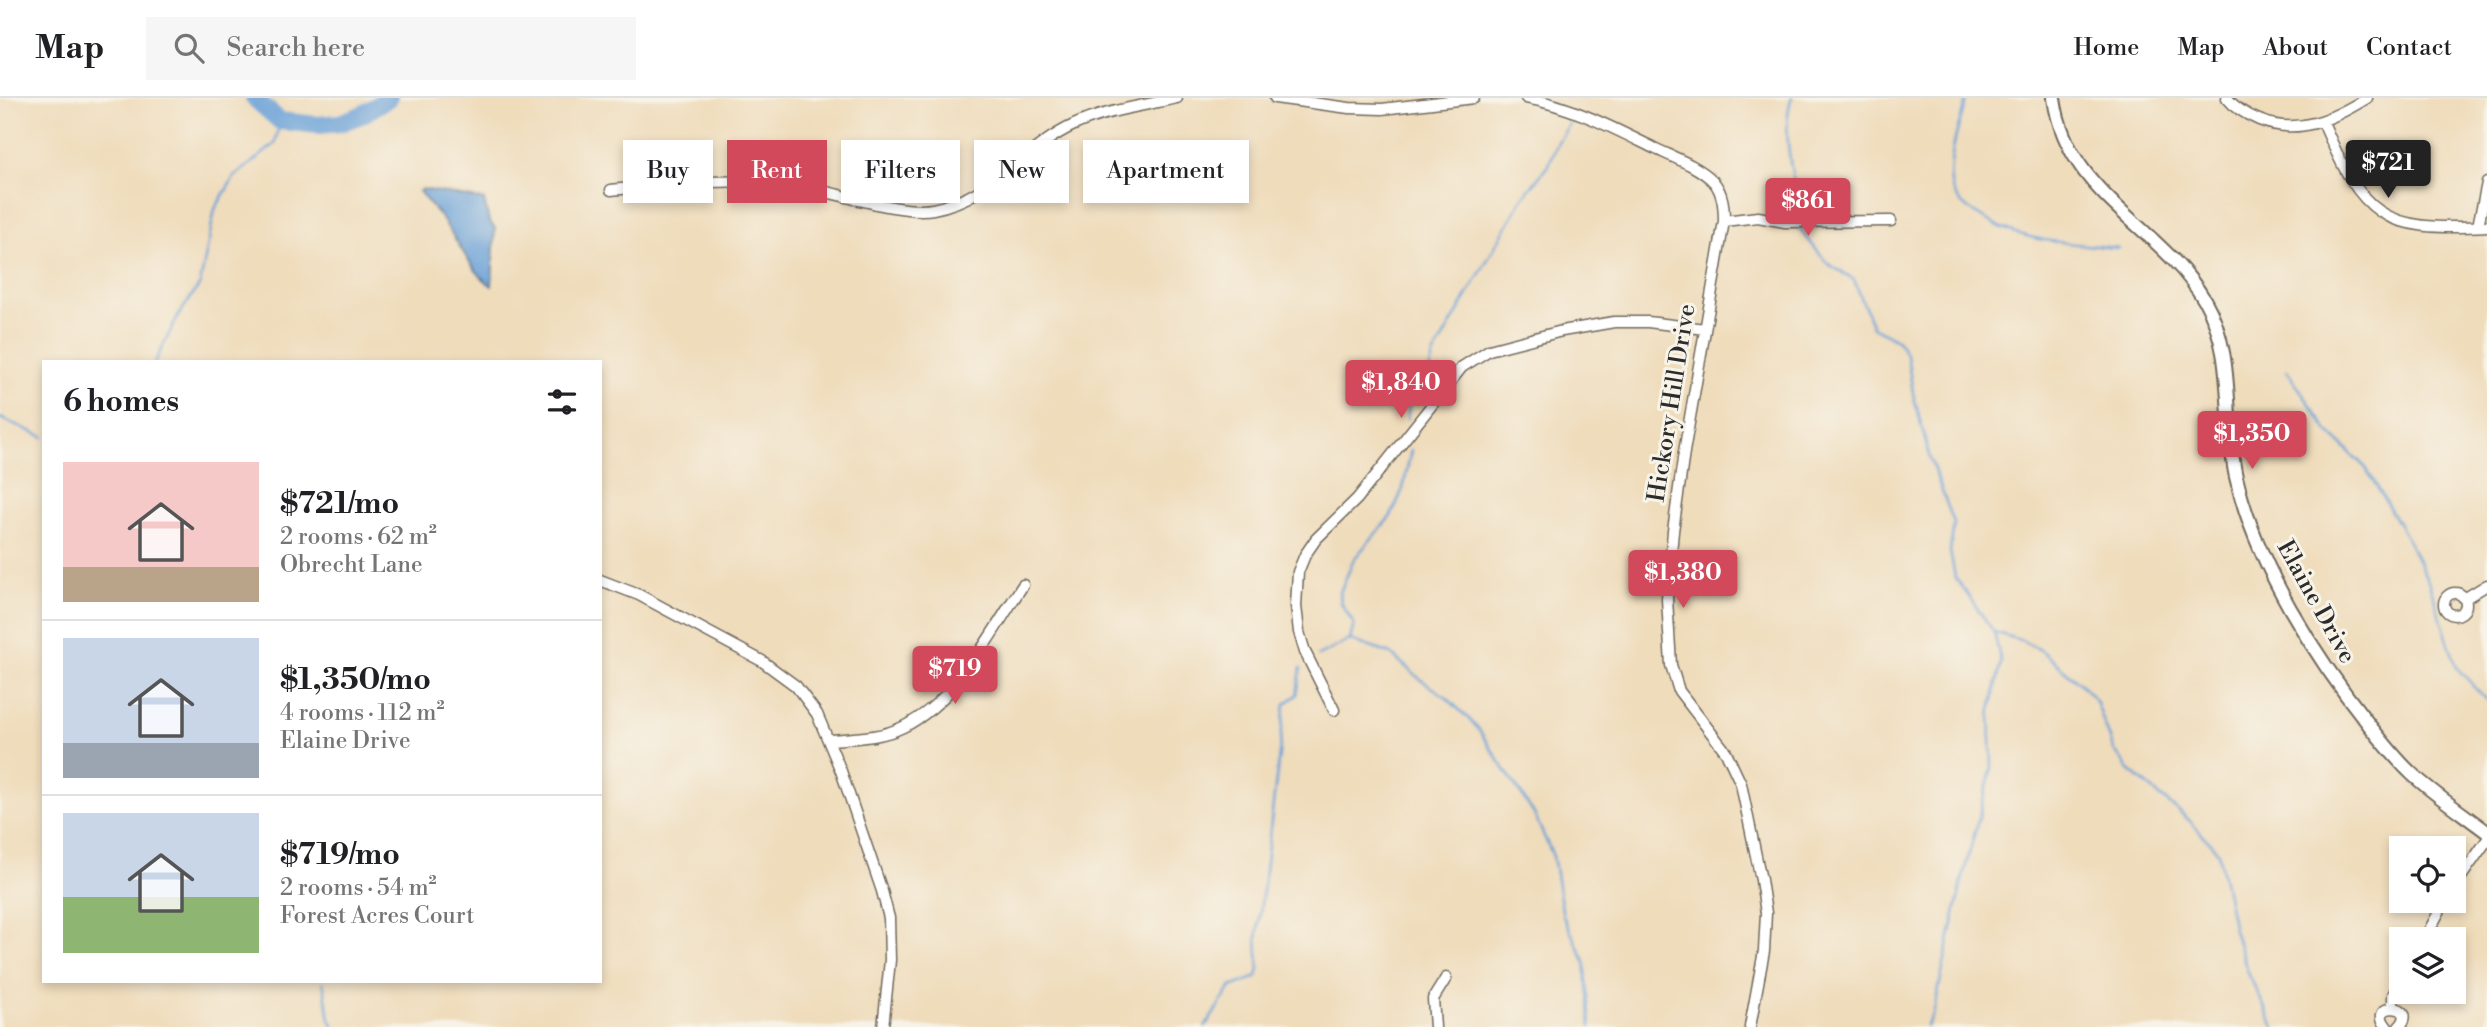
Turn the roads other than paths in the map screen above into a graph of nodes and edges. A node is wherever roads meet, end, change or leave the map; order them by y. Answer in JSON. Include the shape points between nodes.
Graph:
{"nodes":[{"id":1,"x":1177,"y":98,"type":"edge"},
{"id":2,"x":1275,"y":98,"type":"edge"},
{"id":3,"x":1474,"y":98,"type":"edge"},
{"id":4,"x":1526,"y":98,"type":"edge"},
{"id":5,"x":2054,"y":98,"type":"edge"},
{"id":6,"x":2227,"y":98,"type":"edge"},
{"id":7,"x":2367,"y":98,"type":"edge"},
{"id":8,"x":2323,"y":122,"type":"junction"},
{"id":9,"x":2487,"y":183,"type":"edge"},
{"id":10,"x":611,"y":190,"type":"dead end"},
{"id":11,"x":1891,"y":221,"type":"dead end"},
{"id":12,"x":1724,"y":222,"type":"junction"},
{"id":13,"x":2483,"y":226,"type":"edge"},
{"id":14,"x":1706,"y":329,"type":"junction"},
{"id":15,"x":602,"y":581,"type":"edge"},
{"id":16,"x":1023,"y":585,"type":"dead end"},
{"id":17,"x":2487,"y":585,"type":"edge"},
{"id":18,"x":2464,"y":599,"type":"dead end"},
{"id":19,"x":1334,"y":710,"type":"dead end"},
{"id":20,"x":830,"y":740,"type":"junction"},
{"id":21,"x":2487,"y":832,"type":"edge"},
{"id":22,"x":2487,"y":840,"type":"edge"},
{"id":23,"x":2466,"y":870,"type":"edge"},
{"id":24,"x":1446,"y":978,"type":"dead end"},
{"id":25,"x":2393,"y":1007,"type":"joint"},
{"id":26,"x":883,"y":1027,"type":"edge"},
{"id":27,"x":1435,"y":1027,"type":"edge"},
{"id":28,"x":1750,"y":1027,"type":"edge"},
{"id":29,"x":2387,"y":1027,"type":"edge"},
{"id":30,"x":2399,"y":1027,"type":"edge"}],
"edges":[{"from":1,"to":10,"type":"street","via":[[1073,125],[980,192],[929,210],[791,185],[714,182]]},
{"from":2,"to":3,"type":"street","via":[[1349,108]]},
{"from":4,"to":12,"type":"street","name":"Hickory Hill Drive","via":[[1559,106],[1696,168],[1720,192]]},
{"from":5,"to":21,"type":"street","name":"Elaine Drive","via":[[2060,131],[2080,167],[2099,191],[2181,267],[2213,319],[2227,376],[2231,450],[2244,504],[2278,585],[2311,643],[2347,697],[2411,773]]},
{"from":6,"to":8,"type":"street","via":[[2249,116],[2271,125],[2302,127]]},
{"from":7,"to":8,"type":"street"},
{"from":8,"to":13,"type":"street","via":[[2347,176],[2377,211],[2420,227]]},
{"from":9,"to":13,"type":"street"},
{"from":11,"to":12,"type":"street","via":[[1758,218]]},
{"from":12,"to":14,"type":"street","name":"Hickory Hill Drive"},
{"from":14,"to":19,"type":"street","via":[[1614,322],[1489,350],[1462,367],[1356,499],[1304,555],[1298,572],[1299,632],[1304,652]]},
{"from":14,"to":28,"type":"street","name":"Hickory Hill Drive","via":[[1673,531],[1668,635],[1679,691],[1726,752],[1741,784],[1758,861],[1766,913]]},
{"from":15,"to":20,"type":"street","via":[[639,595],[785,676],[817,714]]},
{"from":16,"to":20,"type":"street","via":[[969,667],[926,712],[902,728]]},
{"from":17,"to":18,"type":"street"},
{"from":20,"to":26,"type":"street","via":[[889,918]]},
{"from":22,"to":23,"type":"street"},
{"from":24,"to":27,"type":"street","via":[[1433,999]]},
{"from":25,"to":29,"type":"street","via":[[2383,1015]]},
{"from":25,"to":30,"type":"street","via":[[2404,1015]]}]}
